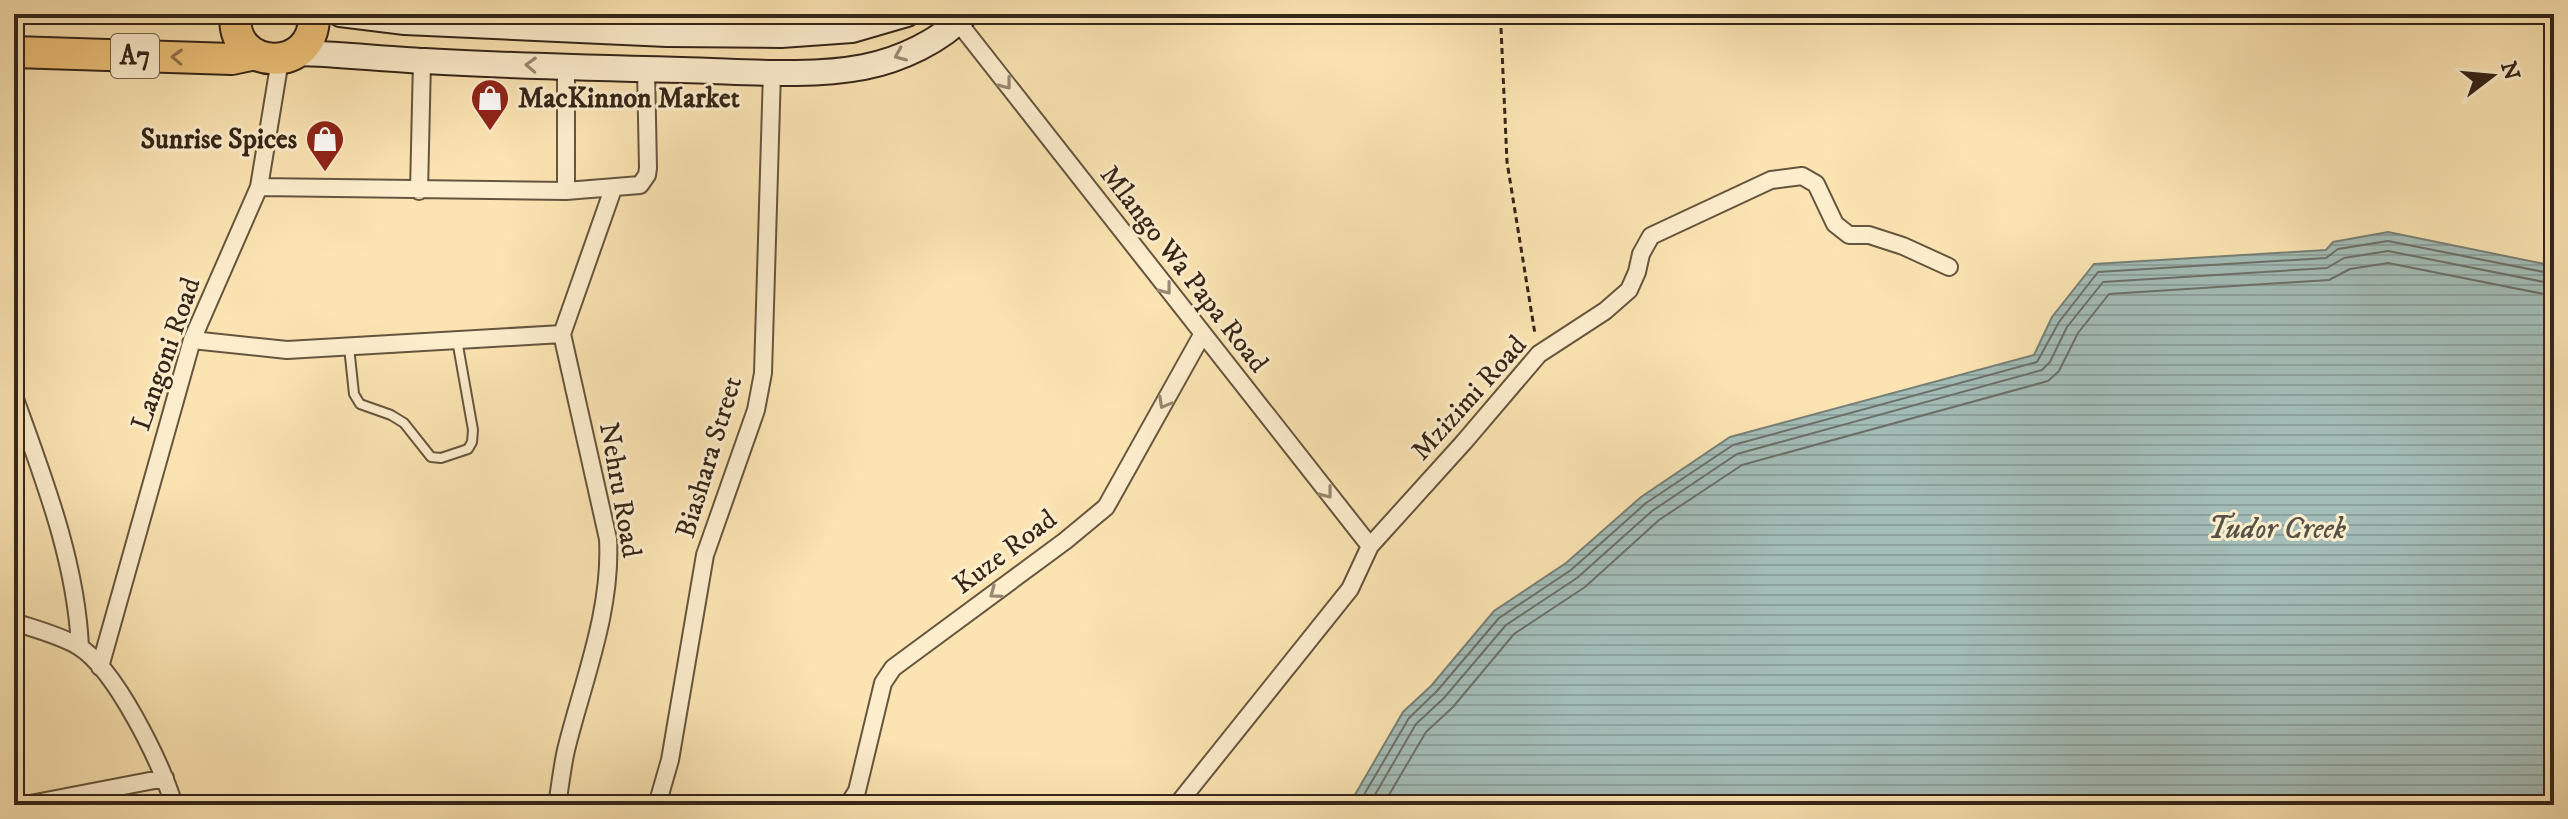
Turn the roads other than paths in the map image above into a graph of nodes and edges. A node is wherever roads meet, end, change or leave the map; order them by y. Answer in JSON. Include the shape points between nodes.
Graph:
{"nodes":[{"id":1,"x":236,"y":14,"type":"edge"},
{"id":2,"x":314,"y":14,"type":"edge"},
{"id":3,"x":340,"y":14,"type":"edge"},
{"id":4,"x":907,"y":14,"type":"edge"},
{"id":5,"x":962,"y":18,"type":"edge"},
{"id":6,"x":536,"y":21,"type":"edge"},
{"id":7,"x":668,"y":24,"type":"edge"},
{"id":8,"x":782,"y":25,"type":"edge"},
{"id":9,"x":14,"y":52,"type":"edge"},
{"id":10,"x":277,"y":56,"type":"junction"},
{"id":11,"x":422,"y":61,"type":"junction"},
{"id":12,"x":566,"y":67,"type":"junction"},
{"id":13,"x":646,"y":69,"type":"junction"},
{"id":14,"x":772,"y":72,"type":"junction"},
{"id":15,"x":259,"y":187,"type":"junction"},
{"id":16,"x":613,"y":189,"type":"junction"},
{"id":17,"x":419,"y":191,"type":"junction"},
{"id":18,"x":566,"y":191,"type":"junction"},
{"id":19,"x":1949,"y":267,"type":"dead end"},
{"id":20,"x":562,"y":334,"type":"junction"},
{"id":21,"x":1202,"y":335,"type":"junction"},
{"id":22,"x":192,"y":340,"type":"junction"},
{"id":23,"x":457,"y":340,"type":"junction"},
{"id":24,"x":349,"y":346,"type":"junction"},
{"id":25,"x":14,"y":396,"type":"edge"},
{"id":26,"x":1370,"y":546,"type":"junction"},
{"id":27,"x":14,"y":622,"type":"edge"},
{"id":28,"x":80,"y":647,"type":"junction"},
{"id":29,"x":100,"y":667,"type":"junction"},
{"id":30,"x":165,"y":778,"type":"junction"},
{"id":31,"x":25,"y":805,"type":"edge"},
{"id":32,"x":174,"y":805,"type":"edge"},
{"id":33,"x":557,"y":805,"type":"edge"},
{"id":34,"x":657,"y":805,"type":"edge"},
{"id":35,"x":848,"y":805,"type":"edge"},
{"id":36,"x":1177,"y":805,"type":"edge"}],
"edges":[{"from":1,"to":10,"type":"highway","via":[[237,34],[245,45]]},
{"from":2,"to":10,"type":"highway","via":[[309,41]]},
{"from":3,"to":6,"type":"main road","via":[[405,22]]},
{"from":4,"to":8,"type":"main road","via":[[852,30]]},
{"from":5,"to":14,"type":"main road","one_way":true,"via":[[932,40],[881,63]]},
{"from":5,"to":21,"type":"street","name":"Mlango Wa Papa Road","one_way":true},
{"from":6,"to":7,"type":"main road","via":[[618,27]]},
{"from":7,"to":8,"type":"main road"},
{"from":10,"to":9,"type":"highway","number":"A7","one_way":true},
{"from":10,"to":11,"type":"main road"},
{"from":10,"to":15,"type":"street","name":"Langoni Road"},
{"from":12,"to":11,"type":"main road","one_way":true},
{"from":11,"to":17,"type":"street"},
{"from":12,"to":13,"type":"main road"},
{"from":12,"to":18,"type":"street"},
{"from":13,"to":14,"type":"main road"},
{"from":13,"to":16,"type":"street","via":[[647,175],[640,185]]},
{"from":14,"to":34,"type":"street","name":"Biashara Street","via":[[763,373],[756,410],[705,555],[670,760]]},
{"from":15,"to":17,"type":"street"},
{"from":15,"to":22,"type":"street","name":"Langoni Road"},
{"from":16,"to":18,"type":"street"},
{"from":16,"to":20,"type":"street"},
{"from":17,"to":18,"type":"street"},
{"from":19,"to":26,"type":"street","name":"Mzizimi Road","via":[[1869,235],[1849,235],[1835,224],[1816,184],[1802,176],[1737,194],[1651,236],[1629,290],[1539,354]]},
{"from":20,"to":23,"type":"street"},
{"from":20,"to":33,"type":"street","name":"Nehru Road","via":[[610,565]]},
{"from":21,"to":26,"type":"street","name":"Mlango Wa Papa Road","one_way":true},
{"from":21,"to":35,"type":"street","name":"Kuze Road","one_way":true,"via":[[1106,507],[893,668],[883,683],[857,791]]},
{"from":22,"to":24,"type":"street","via":[[287,350]]},
{"from":22,"to":29,"type":"street","name":"Langoni Road"},
{"from":23,"to":24,"type":"street"},
{"from":23,"to":24,"type":"lane","via":[[472,442],[468,449],[441,458],[422,449],[404,423],[360,404],[354,394]]},
{"from":25,"to":28,"type":"street","via":[[61,532]]},
{"from":26,"to":36,"type":"street","name":"Mzizimi Road","via":[[1350,589]]},
{"from":27,"to":28,"type":"street"},
{"from":28,"to":29,"type":"street"},
{"from":29,"to":30,"type":"street","via":[[143,731]]},
{"from":30,"to":31,"type":"street"},
{"from":30,"to":32,"type":"street"}]}
